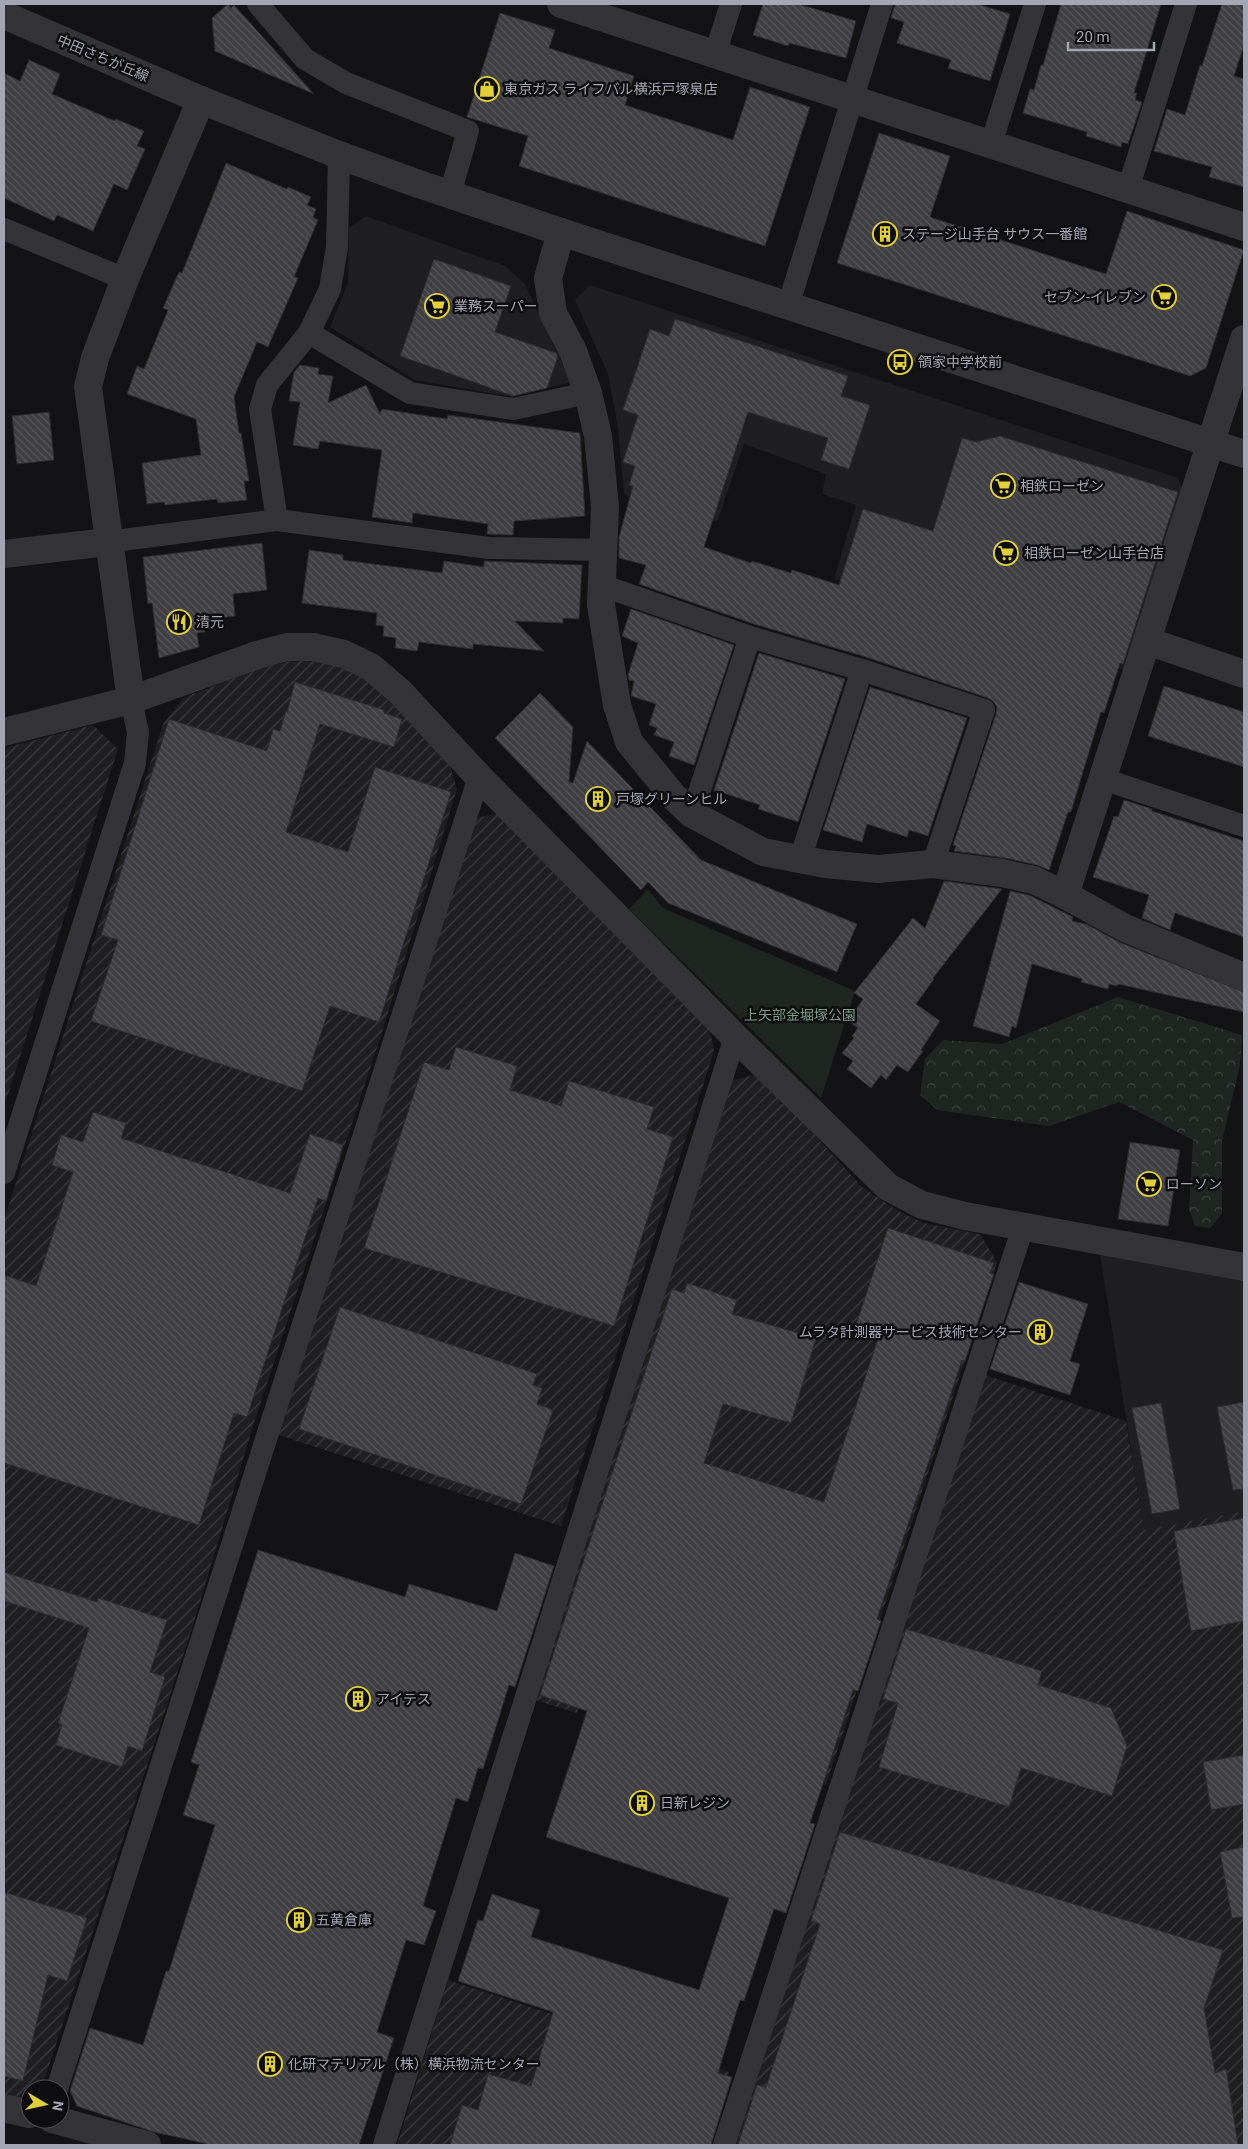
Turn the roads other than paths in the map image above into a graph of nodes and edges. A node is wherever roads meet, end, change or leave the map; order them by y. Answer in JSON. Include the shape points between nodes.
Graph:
{"nodes":[{"id":1,"x":258,"y":4,"type":"edge"},
{"id":2,"x":731,"y":4,"type":"edge"},
{"id":3,"x":882,"y":4,"type":"edge"},
{"id":4,"x":1035,"y":4,"type":"edge"},
{"id":5,"x":1186,"y":4,"type":"edge"},
{"id":6,"x":574,"y":6,"type":"edge"},
{"id":7,"x":4,"y":15,"type":"edge"},
{"id":8,"x":715,"y":54,"type":"junction"},
{"id":9,"x":852,"y":99,"type":"junction"},
{"id":10,"x":202,"y":100,"type":"junction"},
{"id":11,"x":991,"y":144,"type":"junction"},
{"id":12,"x":339,"y":155,"type":"junction"},
{"id":13,"x":1128,"y":189,"type":"junction"},
{"id":14,"x":450,"y":194,"type":"junction"},
{"id":15,"x":1244,"y":227,"type":"edge"},
{"id":16,"x":4,"y":228,"type":"edge"},
{"id":17,"x":561,"y":232,"type":"junction"},
{"id":18,"x":125,"y":279,"type":"junction"},
{"id":19,"x":788,"y":306,"type":"junction"},
{"id":20,"x":309,"y":333,"type":"junction"},
{"id":21,"x":1244,"y":339,"type":"edge"},
{"id":22,"x":588,"y":393,"type":"junction"},
{"id":23,"x":1210,"y":444,"type":"junction"},
{"id":24,"x":1244,"y":454,"type":"edge"},
{"id":25,"x":277,"y":520,"type":"junction"},
{"id":26,"x":108,"y":542,"type":"junction"},
{"id":27,"x":604,"y":550,"type":"junction"},
{"id":28,"x":4,"y":554,"type":"edge"},
{"id":29,"x":601,"y":585,"type":"junction"},
{"id":30,"x":750,"y":636,"type":"junction"},
{"id":31,"x":1147,"y":641,"type":"junction"},
{"id":32,"x":862,"y":670,"type":"junction"},
{"id":33,"x":1244,"y":674,"type":"edge"},
{"id":34,"x":131,"y":700,"type":"junction"},
{"id":35,"x":4,"y":732,"type":"edge"},
{"id":36,"x":479,"y":777,"type":"junction"},
{"id":37,"x":1103,"y":779,"type":"junction"},
{"id":38,"x":692,"y":814,"type":"junction"},
{"id":39,"x":1244,"y":826,"type":"edge"},
{"id":40,"x":800,"y":859,"type":"junction"},
{"id":41,"x":934,"y":864,"type":"junction"},
{"id":42,"x":1065,"y":895,"type":"junction"},
{"id":43,"x":1244,"y":977,"type":"edge"},
{"id":44,"x":735,"y":1037,"type":"junction"},
{"id":45,"x":4,"y":1173,"type":"edge"},
{"id":46,"x":1023,"y":1226,"type":"junction"},
{"id":47,"x":1244,"y":1267,"type":"edge"},
{"id":48,"x":61,"y":2079,"type":"edge"},
{"id":49,"x":4,"y":2108,"type":"edge"},
{"id":50,"x":20,"y":2112,"type":"edge"},
{"id":51,"x":70,"y":2124,"type":"edge"},
{"id":52,"x":147,"y":2145,"type":"edge"},
{"id":53,"x":384,"y":2145,"type":"edge"},
{"id":54,"x":724,"y":2145,"type":"edge"}],
"edges":[{"from":1,"to":14,"type":"street","via":[[305,59],[346,83],[468,131]]},
{"from":2,"to":8,"type":"street"},
{"from":3,"to":9,"type":"street"},
{"from":4,"to":11,"type":"street"},
{"from":5,"to":13,"type":"street"},
{"from":6,"to":8,"type":"street"},
{"from":7,"to":10,"type":"street","name":"中田さちが丘線"},
{"from":8,"to":9,"type":"street"},
{"from":9,"to":11,"type":"street"},
{"from":9,"to":19,"type":"street"},
{"from":10,"to":12,"type":"street","name":"中田さちが丘線"},
{"from":10,"to":18,"type":"street"},
{"from":11,"to":13,"type":"street"},
{"from":12,"to":14,"type":"street","name":"中田さちが丘線"},
{"from":12,"to":20,"type":"street","via":[[337,246],[330,289]]},
{"from":13,"to":15,"type":"street"},
{"from":14,"to":17,"type":"street","name":"中田さちが丘線"},
{"from":16,"to":18,"type":"street"},
{"from":17,"to":19,"type":"street","name":"中田さちが丘線"},
{"from":17,"to":22,"type":"street","via":[[548,278],[553,313],[573,351]]},
{"from":18,"to":26,"type":"street","via":[[95,358],[88,387]]},
{"from":19,"to":23,"type":"street","name":"中田さちが丘線"},
{"from":20,"to":22,"type":"street","via":[[410,393],[513,409]]},
{"from":20,"to":25,"type":"street","via":[[267,385],[260,409]]},
{"from":21,"to":23,"type":"street"},
{"from":22,"to":27,"type":"street","via":[[598,436]]},
{"from":23,"to":24,"type":"street","name":"中田さちが丘線"},
{"from":23,"to":31,"type":"street"},
{"from":25,"to":26,"type":"street"},
{"from":25,"to":27,"type":"street","via":[[489,548]]},
{"from":26,"to":28,"type":"street"},
{"from":26,"to":34,"type":"street"},
{"from":27,"to":29,"type":"street"},
{"from":29,"to":30,"type":"street"},
{"from":29,"to":38,"type":"street","via":[[601,606],[617,706],[630,742],[674,797]]},
{"from":30,"to":32,"type":"street"},
{"from":30,"to":38,"type":"street"},
{"from":31,"to":33,"type":"street"},
{"from":31,"to":37,"type":"street"},
{"from":32,"to":40,"type":"street"},
{"from":32,"to":41,"type":"street","via":[[984,710]]},
{"from":34,"to":35,"type":"street"},
{"from":34,"to":36,"type":"street","via":[[260,654],[287,647],[313,647],[344,654],[372,667],[400,692]]},
{"from":34,"to":45,"type":"street","via":[[138,732],[136,763]]},
{"from":36,"to":44,"type":"street"},
{"from":36,"to":48,"type":"street"},
{"from":37,"to":39,"type":"street"},
{"from":37,"to":42,"type":"street"},
{"from":38,"to":40,"type":"street","via":[[763,852]]},
{"from":40,"to":41,"type":"street","via":[[878,869]]},
{"from":41,"to":42,"type":"street","via":[[1034,880]]},
{"from":42,"to":43,"type":"street","via":[[1125,928]]},
{"from":44,"to":46,"type":"street","via":[[888,1187],[922,1205]]},
{"from":44,"to":53,"type":"street"},
{"from":46,"to":47,"type":"street"},
{"from":46,"to":54,"type":"street"},
{"from":49,"to":50,"type":"street"},
{"from":51,"to":52,"type":"street"}]}
